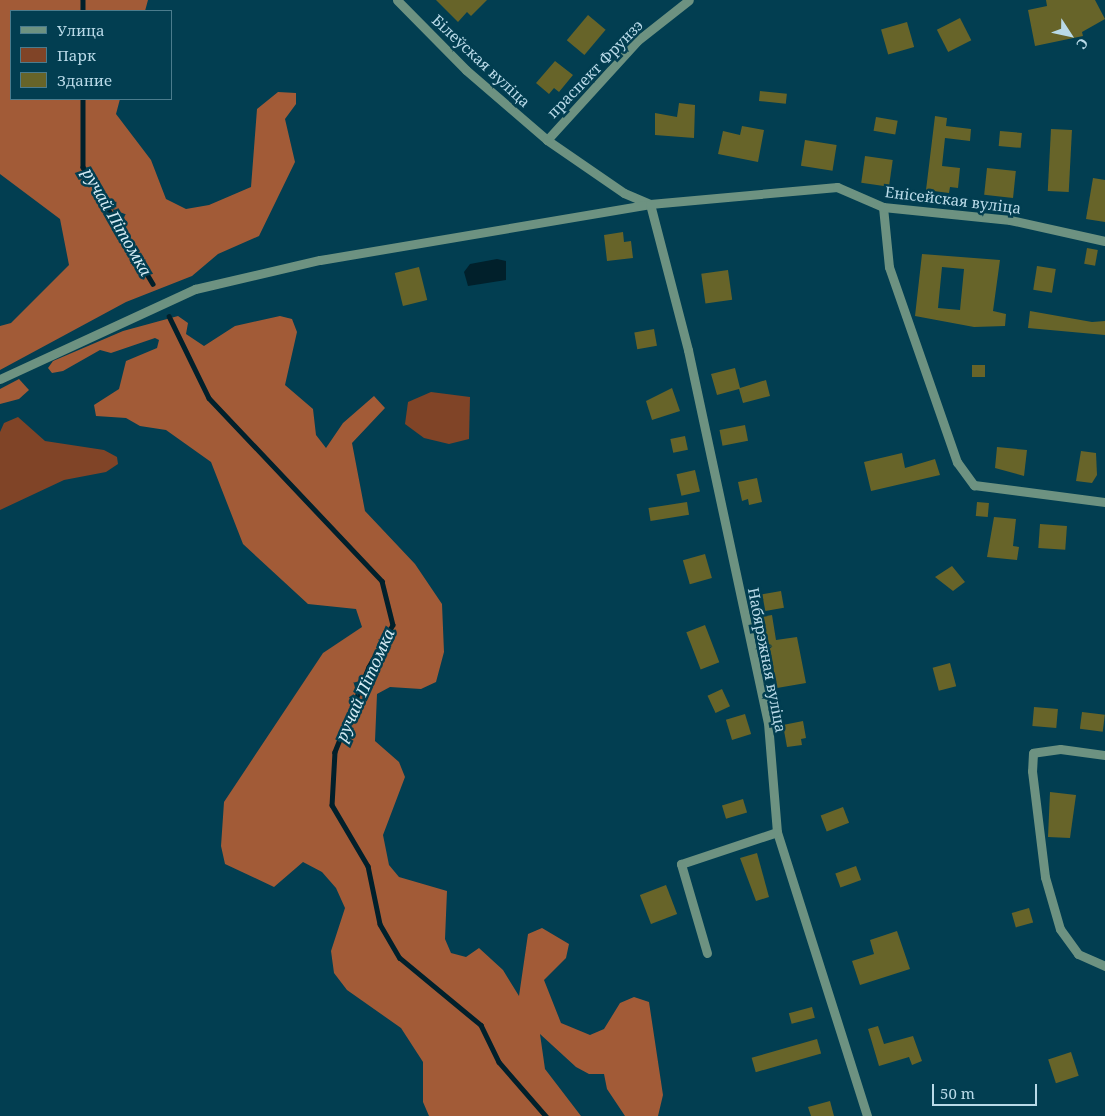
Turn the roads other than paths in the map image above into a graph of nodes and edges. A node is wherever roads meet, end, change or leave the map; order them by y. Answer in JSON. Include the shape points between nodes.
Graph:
{"nodes":[{"id":1,"x":397,"y":0,"type":"edge"},
{"id":2,"x":688,"y":0,"type":"edge"},
{"id":3,"x":547,"y":140,"type":"junction"},
{"id":4,"x":650,"y":204,"type":"junction"},
{"id":5,"x":883,"y":207,"type":"junction"},
{"id":6,"x":1105,"y":241,"type":"edge"},
{"id":7,"x":0,"y":379,"type":"edge"},
{"id":8,"x":1105,"y":502,"type":"edge"},
{"id":9,"x":1105,"y":755,"type":"edge"},
{"id":10,"x":777,"y":832,"type":"junction"},
{"id":11,"x":707,"y":953,"type":"dead end"},
{"id":12,"x":1105,"y":966,"type":"edge"},
{"id":13,"x":867,"y":1116,"type":"edge"}],
"edges":[{"from":1,"to":3,"type":"street","name":"Білеўская вуліца","via":[[466,70]]},
{"from":2,"to":3,"type":"street","name":"праспект Фрунзэ","via":[[637,41]]},
{"from":3,"to":4,"type":"street","name":"Білеўская вуліца","via":[[624,192]]},
{"from":4,"to":5,"type":"street","name":"Енісейская вуліца","via":[[837,187]]},
{"from":4,"to":7,"type":"street","name":"Енісейская вуліца","via":[[320,260],[195,289]]},
{"from":4,"to":10,"type":"street","name":"Набярэжная вуліца","via":[[688,350],[768,723]]},
{"from":5,"to":6,"type":"street","name":"Енісейская вуліца","via":[[1010,220]]},
{"from":5,"to":8,"type":"street","via":[[889,267],[957,462],[974,485]]},
{"from":9,"to":12,"type":"street","via":[[1060,750],[1033,753],[1045,877],[1060,929],[1078,954]]},
{"from":10,"to":11,"type":"street","via":[[681,864]]},
{"from":10,"to":13,"type":"street","name":"Набярэжная вуліца"}]}
